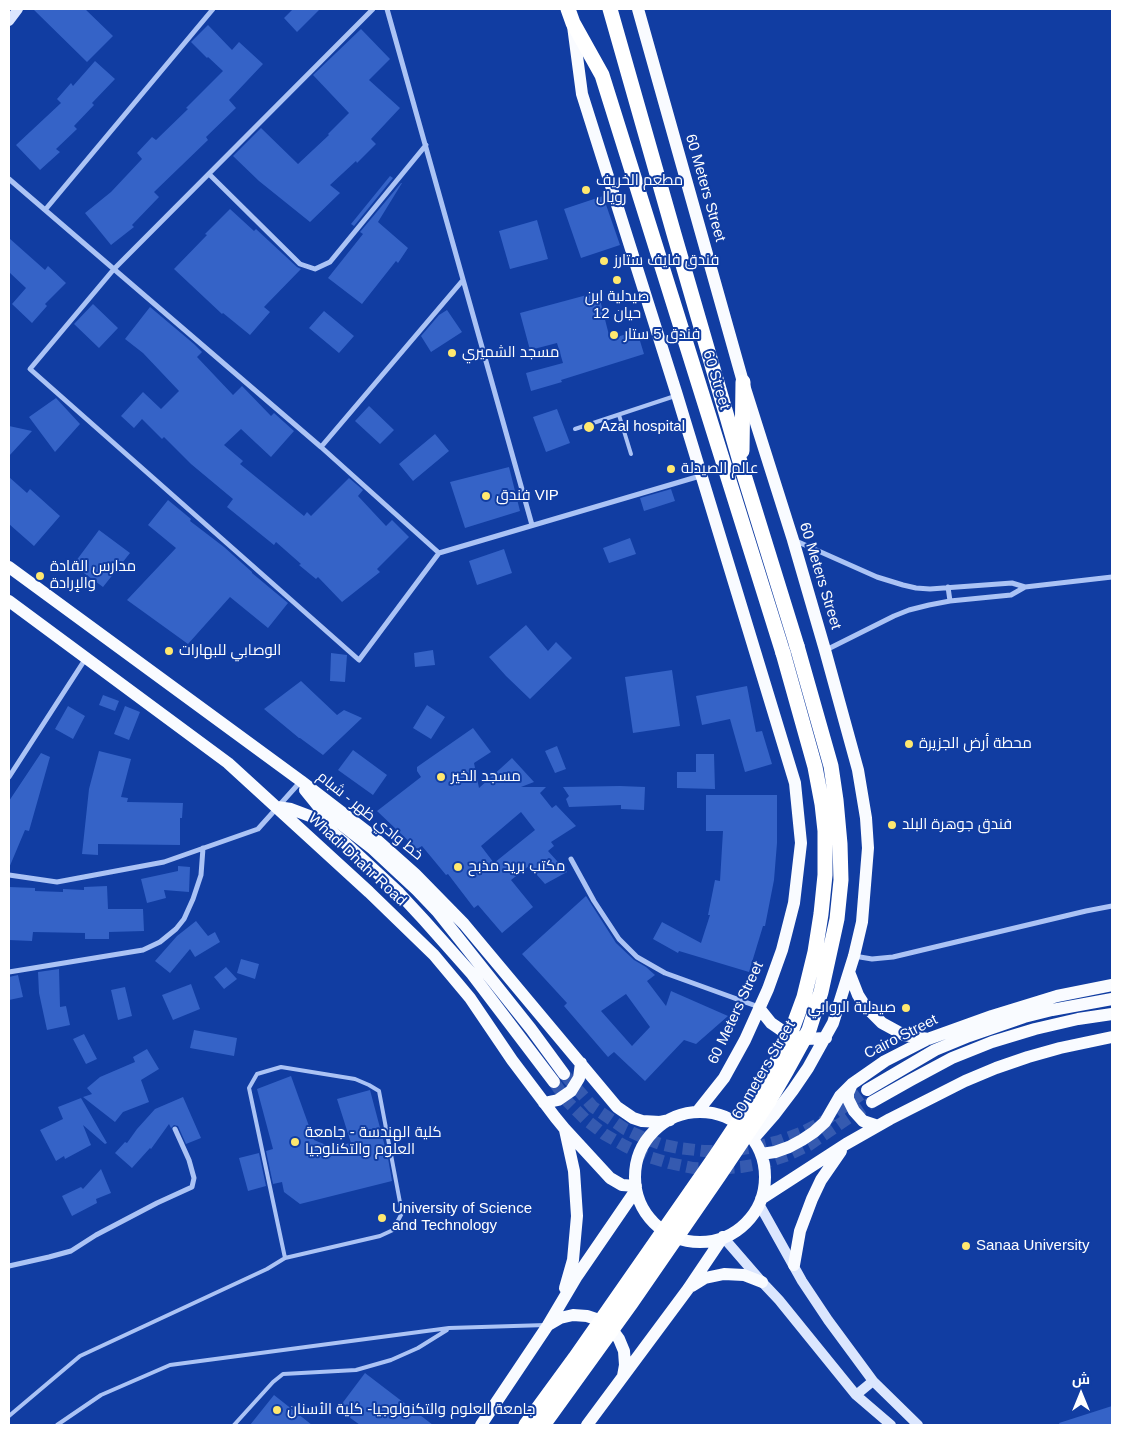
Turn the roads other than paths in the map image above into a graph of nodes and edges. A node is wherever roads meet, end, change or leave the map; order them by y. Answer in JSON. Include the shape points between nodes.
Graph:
{"nodes":[{"id":1,"x":18,"y":9,"type":"edge"},
{"id":2,"x":213,"y":9,"type":"edge"},
{"id":3,"x":372,"y":9,"type":"edge"},
{"id":4,"x":387,"y":9,"type":"edge"},
{"id":5,"x":568,"y":9,"type":"edge"},
{"id":6,"x":610,"y":9,"type":"edge"},
{"id":7,"x":638,"y":9,"type":"edge"},
{"id":8,"x":9,"y":21,"type":"edge"},
{"id":9,"x":573,"y":23,"type":"junction"},
{"id":10,"x":426,"y":146,"type":"junction"},
{"id":11,"x":209,"y":174,"type":"junction"},
{"id":12,"x":9,"y":179,"type":"edge"},
{"id":13,"x":45,"y":210,"type":"junction"},
{"id":14,"x":114,"y":270,"type":"junction"},
{"id":15,"x":463,"y":280,"type":"junction"},
{"id":16,"x":744,"y":382,"type":"junction"},
{"id":17,"x":677,"y":396,"type":"junction"},
{"id":18,"x":619,"y":415,"type":"junction"},
{"id":19,"x":575,"y":429,"type":"dead end"},
{"id":20,"x":321,"y":447,"type":"junction"},
{"id":21,"x":631,"y":454,"type":"dead end"},
{"id":22,"x":741,"y":465,"type":"junction"},
{"id":23,"x":701,"y":475,"type":"junction"},
{"id":24,"x":532,"y":525,"type":"junction"},
{"id":25,"x":793,"y":540,"type":"junction"},
{"id":26,"x":439,"y":553,"type":"junction"},
{"id":27,"x":9,"y":568,"type":"edge"},
{"id":28,"x":1112,"y":577,"type":"edge"},
{"id":29,"x":948,"y":587,"type":"junction"},
{"id":30,"x":1025,"y":587,"type":"junction"},
{"id":31,"x":950,"y":601,"type":"junction"},
{"id":32,"x":9,"y":602,"type":"edge"},
{"id":33,"x":796,"y":646,"type":"joint"},
{"id":34,"x":825,"y":650,"type":"junction"},
{"id":35,"x":782,"y":653,"type":"joint"},
{"id":36,"x":86,"y":658,"type":"junction"},
{"id":37,"x":9,"y":777,"type":"edge"},
{"id":38,"x":301,"y":781,"type":"junction"},
{"id":39,"x":276,"y":807,"type":"junction"},
{"id":40,"x":203,"y":848,"type":"junction"},
{"id":41,"x":571,"y":859,"type":"dead end"},
{"id":42,"x":9,"y":875,"type":"edge"},
{"id":43,"x":1112,"y":906,"type":"edge"},
{"id":44,"x":854,"y":956,"type":"junction"},
{"id":45,"x":9,"y":972,"type":"edge"},
{"id":46,"x":849,"y":972,"type":"junction"},
{"id":47,"x":1112,"y":985,"type":"edge"},
{"id":48,"x":1112,"y":999,"type":"edge"},
{"id":49,"x":760,"y":1008,"type":"junction"},
{"id":50,"x":1112,"y":1014,"type":"edge"},
{"id":51,"x":1112,"y":1037,"type":"edge"},
{"id":52,"x":826,"y":1038,"type":"junction"},
{"id":53,"x":928,"y":1039,"type":"junction"},
{"id":54,"x":581,"y":1063,"type":"junction"},
{"id":55,"x":852,"y":1084,"type":"junction"},
{"id":56,"x":867,"y":1090,"type":"tunnel mouth"},
{"id":57,"x":872,"y":1102,"type":"tunnel mouth"},
{"id":58,"x":544,"y":1103,"type":"junction"},
{"id":59,"x":697,"y":1112,"type":"junction"},
{"id":60,"x":670,"y":1120,"type":"junction"},
{"id":61,"x":878,"y":1126,"type":"junction"},
{"id":62,"x":564,"y":1128,"type":"junction"},
{"id":63,"x":175,"y":1129,"type":"dead end"},
{"id":64,"x":753,"y":1139,"type":"junction"},
{"id":65,"x":846,"y":1144,"type":"junction"},
{"id":66,"x":761,"y":1154,"type":"junction"},
{"id":67,"x":636,"y":1188,"type":"junction"},
{"id":68,"x":760,"y":1202,"type":"junction"},
{"id":69,"x":723,"y":1238,"type":"junction"},
{"id":70,"x":285,"y":1258,"type":"junction"},
{"id":71,"x":794,"y":1265,"type":"junction"},
{"id":72,"x":9,"y":1266,"type":"edge"},
{"id":73,"x":762,"y":1282,"type":"junction"},
{"id":74,"x":688,"y":1289,"type":"junction"},
{"id":75,"x":560,"y":1303,"type":"junction"},
{"id":76,"x":548,"y":1325,"type":"junction"},
{"id":77,"x":449,"y":1328,"type":"junction"},
{"id":78,"x":622,"y":1378,"type":"junction"},
{"id":79,"x":873,"y":1381,"type":"junction"},
{"id":80,"x":856,"y":1395,"type":"junction"},
{"id":81,"x":9,"y":1416,"type":"edge"},
{"id":82,"x":57,"y":1425,"type":"edge"},
{"id":83,"x":234,"y":1425,"type":"edge"},
{"id":84,"x":481,"y":1425,"type":"edge"},
{"id":85,"x":526,"y":1425,"type":"edge"},
{"id":86,"x":543,"y":1425,"type":"edge"},
{"id":87,"x":587,"y":1425,"type":"edge"},
{"id":88,"x":891,"y":1425,"type":"edge"},
{"id":89,"x":918,"y":1425,"type":"edge"}],
"edges":[{"from":1,"to":8,"type":"street"},
{"from":2,"to":13,"type":"street"},
{"from":3,"to":11,"type":"street"},
{"from":4,"to":10,"type":"street"},
{"from":5,"to":9,"type":"highway","name":"60 Street"},
{"from":6,"to":22,"type":"highway","name":"60 Street"},
{"from":7,"to":16,"type":"main road","name":"60 Meters Street"},
{"from":9,"to":17,"type":"main road","name":"60 Meters Street","via":[[582,94]]},
{"from":9,"to":35,"type":"highway","name":"60 Street","via":[[602,75]]},
{"from":10,"to":11,"type":"street","via":[[330,262],[315,269],[300,264]]},
{"from":10,"to":15,"type":"street"},
{"from":11,"to":14,"type":"street"},
{"from":12,"to":13,"type":"street"},
{"from":13,"to":14,"type":"street"},
{"from":14,"to":20,"type":"street"},
{"from":14,"to":26,"type":"street","via":[[30,369],[359,660]]},
{"from":15,"to":20,"type":"street"},
{"from":15,"to":24,"type":"street"},
{"from":16,"to":22,"type":"highway"},
{"from":16,"to":25,"type":"main road","name":"60 Meters Street"},
{"from":17,"to":18,"type":"lane"},
{"from":17,"to":23,"type":"main road","name":"60 Meters Street"},
{"from":18,"to":19,"type":"lane"},
{"from":18,"to":21,"type":"lane"},
{"from":20,"to":26,"type":"street"},
{"from":22,"to":33,"type":"highway","name":"60 Street"},
{"from":23,"to":24,"type":"street"},
{"from":23,"to":49,"type":"main road","name":"60 Meters Street","via":[[795,783],[800,843],[794,903],[782,950]]},
{"from":24,"to":26,"type":"street"},
{"from":25,"to":29,"type":"street","via":[[890,582],[916,588]]},
{"from":25,"to":34,"type":"main road","name":"60 Meters Street"},
{"from":27,"to":38,"type":"main road","name":"خط وادي ظهر - شبام"},
{"from":28,"to":30,"type":"street"},
{"from":29,"to":30,"type":"street","via":[[1012,583]]},
{"from":29,"to":31,"type":"street"},
{"from":30,"to":31,"type":"street","via":[[1011,595]]},
{"from":31,"to":34,"type":"street","via":[[894,616]]},
{"from":32,"to":36,"type":"main road","name":"Whadi Dhahr Road"},
{"from":33,"to":86,"type":"highway","name":"60 meters Street","bridge":true,"via":[[831,766],[840,844],[837,919],[809,1030],[769,1101],[718,1177]]},
{"from":34,"to":44,"type":"main road","name":"60 Meters Street","via":[[858,770],[866,825],[867,871],[862,922]]},
{"from":35,"to":85,"type":"highway","name":"60 meters Street","bridge":true,"via":[[815,767],[825,831],[821,914],[804,997],[790,1034],[766,1080]]},
{"from":36,"to":37,"type":"street"},
{"from":36,"to":39,"type":"main road","name":"Whadi Dhahr Road","via":[[228,763]]},
{"from":38,"to":39,"type":"street"},
{"from":38,"to":39,"type":"main road","via":[[318,806],[418,890],[531,1029],[559,1078],[399,893],[315,818]]},
{"from":38,"to":54,"type":"main road","name":"خط وادي ظهر - شبام","via":[[370,834],[415,874],[464,924]]},
{"from":39,"to":40,"type":"street","via":[[258,829]]},
{"from":39,"to":58,"type":"main road","name":"Whadi Dhahr Road","via":[[434,955],[470,998]]},
{"from":40,"to":42,"type":"street","via":[[164,862],[57,882]]},
{"from":40,"to":45,"type":"street","via":[[201,875],[184,919],[160,942],[142,950]]},
{"from":41,"to":49,"type":"street","via":[[619,939],[637,956],[665,974]]},
{"from":43,"to":44,"type":"street","via":[[903,954],[872,959]]},
{"from":44,"to":46,"type":"main road","name":"60 Meters Street"},
{"from":46,"to":52,"type":"main road","name":"60 Meters Street"},
{"from":46,"to":53,"type":"main road","via":[[858,995],[882,1023],[904,1035]]},
{"from":47,"to":53,"type":"main road","name":"Cairo Street","via":[[1057,996]]},
{"from":48,"to":56,"type":"main road","via":[[1043,1012],[969,1036],[935,1050]]},
{"from":49,"to":52,"type":"main road","via":[[771,1023],[787,1034],[806,1039]]},
{"from":49,"to":59,"type":"main road","name":"60 Meters Street","via":[[724,1078]]},
{"from":50,"to":57,"type":"main road","via":[[1043,1027],[992,1042],[952,1058]]},
{"from":51,"to":61,"type":"main road","via":[[1060,1048],[996,1068]]},
{"from":52,"to":64,"type":"main road","name":"60 Meters Street","via":[[793,1090]]},
{"from":53,"to":55,"type":"main road","name":"Cairo Street","via":[[885,1061]]},
{"from":54,"to":58,"type":"main road","via":[[579,1078],[571,1091],[558,1100]]},
{"from":54,"to":60,"type":"main road","name":"خط وادي ظهر - شبام","via":[[625,1113],[642,1120]]},
{"from":55,"to":61,"type":"main road","via":[[848,1093],[850,1106],[863,1120]]},
{"from":55,"to":66,"type":"main road","name":"Cairo Street","via":[[814,1132],[789,1147]]},
{"from":58,"to":62,"type":"main road","name":"Whadi Dhahr Road"},
{"from":59,"to":60,"type":"main road"},
{"from":59,"to":64,"type":"main road","via":[[722,1116],[744,1129]]},
{"from":60,"to":67,"type":"main road","via":[[658,1127],[642,1147],[635,1172]]},
{"from":61,"to":65,"type":"main road"},
{"from":62,"to":67,"type":"main road","name":"Whadi Dhahr Road","via":[[610,1178]]},
{"from":62,"to":75,"type":"main road","via":[[574,1171],[577,1216],[573,1260]]},
{"from":63,"to":72,"type":"street","via":[[189,1160],[194,1178],[192,1187],[71,1251]]},
{"from":64,"to":66,"type":"main road"},
{"from":65,"to":68,"type":"main road"},
{"from":65,"to":71,"type":"main road","via":[[821,1180],[812,1200],[800,1232]]},
{"from":66,"to":68,"type":"main road","via":[[765,1177]]},
{"from":67,"to":69,"type":"main road","via":[[648,1216],[669,1234],[695,1242]]},
{"from":67,"to":75,"type":"main road"},
{"from":68,"to":69,"type":"main road","via":[[744,1224]]},
{"from":68,"to":71,"type":"street"},
{"from":69,"to":73,"type":"street"},
{"from":69,"to":74,"type":"main road"},
{"from":70,"to":70,"type":"lane","via":[[249,1088],[257,1074],[281,1067],[355,1079],[369,1085],[379,1091],[402,1213],[393,1230],[380,1236]]},
{"from":70,"to":81,"type":"lane","via":[[80,1356]]},
{"from":71,"to":79,"type":"street","via":[[828,1320]]},
{"from":73,"to":74,"type":"main road","via":[[744,1275],[724,1274],[705,1278]]},
{"from":73,"to":80,"type":"street"},
{"from":74,"to":78,"type":"main road"},
{"from":75,"to":76,"type":"main road"},
{"from":76,"to":77,"type":"lane"},
{"from":76,"to":78,"type":"main road","via":[[573,1315],[600,1320],[619,1339],[624,1351]]},
{"from":76,"to":84,"type":"main road"},
{"from":77,"to":82,"type":"lane","via":[[170,1365],[100,1396]]},
{"from":77,"to":83,"type":"lane","via":[[418,1348],[356,1370],[283,1374]]},
{"from":78,"to":87,"type":"main road"},
{"from":79,"to":80,"type":"street"},
{"from":79,"to":89,"type":"street"},
{"from":80,"to":88,"type":"street"}]}
